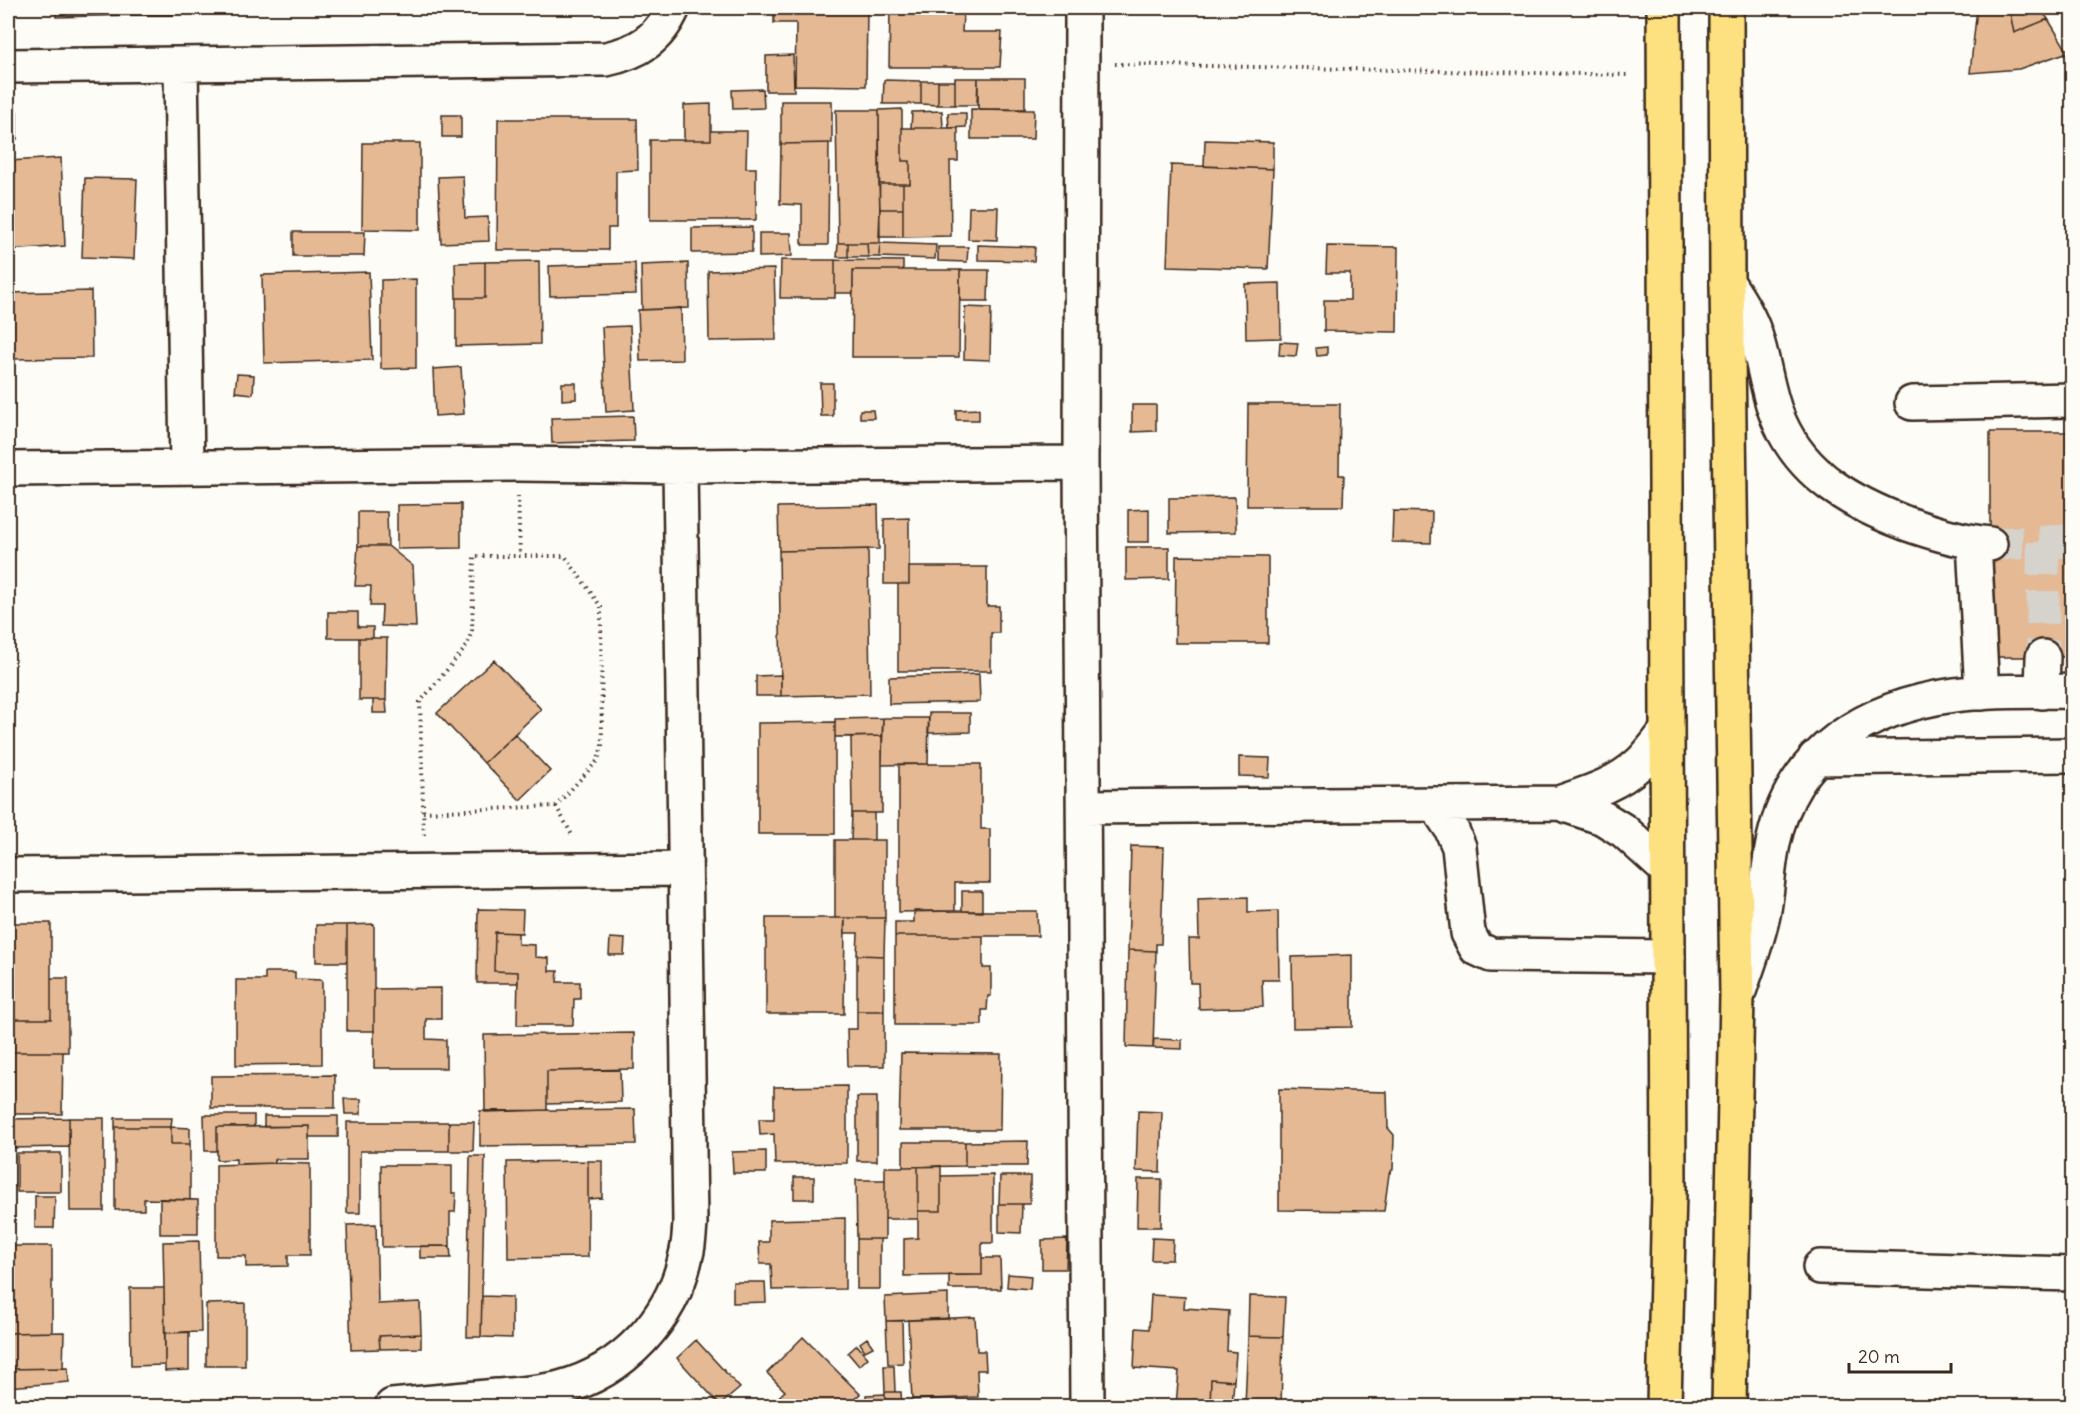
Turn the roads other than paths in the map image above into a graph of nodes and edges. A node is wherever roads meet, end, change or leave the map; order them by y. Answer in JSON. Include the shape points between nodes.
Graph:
{"nodes":[{"id":1,"x":673,"y":8,"type":"edge"},
{"id":2,"x":1082,"y":8,"type":"edge"},
{"id":3,"x":1664,"y":8,"type":"edge"},
{"id":4,"x":1726,"y":8,"type":"edge"},
{"id":5,"x":181,"y":64,"type":"junction"},
{"id":6,"x":8,"y":66,"type":"edge"},
{"id":7,"x":1727,"y":282,"type":"junction"},
{"id":8,"x":2073,"y":400,"type":"edge"},
{"id":9,"x":1912,"y":402,"type":"dead end"},
{"id":10,"x":1082,"y":464,"type":"junction"},
{"id":11,"x":680,"y":466,"type":"junction"},
{"id":12,"x":187,"y":467,"type":"junction"},
{"id":13,"x":8,"y":469,"type":"edge"},
{"id":14,"x":2043,"y":657,"type":"tunnel mouth"},
{"id":15,"x":2058,"y":692,"type":"edge"},
{"id":16,"x":1982,"y":693,"type":"junction"},
{"id":17,"x":1666,"y":732,"type":"junction"},
{"id":18,"x":2073,"y":755,"type":"edge"},
{"id":19,"x":1815,"y":758,"type":"junction"},
{"id":20,"x":1559,"y":803,"type":"junction"},
{"id":21,"x":1436,"y":804,"type":"junction"},
{"id":22,"x":1084,"y":807,"type":"junction"},
{"id":23,"x":685,"y":869,"type":"junction"},
{"id":24,"x":1667,"y":870,"type":"junction"},
{"id":25,"x":8,"y":875,"type":"edge"},
{"id":26,"x":1668,"y":957,"type":"junction"},
{"id":27,"x":1737,"y":995,"type":"junction"},
{"id":28,"x":1820,"y":1267,"type":"dead end"},
{"id":29,"x":2073,"y":1274,"type":"edge"},
{"id":30,"x":1665,"y":1363,"type":"junction"},
{"id":31,"x":392,"y":1407,"type":"edge"},
{"id":32,"x":1087,"y":1407,"type":"edge"},
{"id":33,"x":1664,"y":1407,"type":"edge"},
{"id":34,"x":1684,"y":1407,"type":"edge"},
{"id":35,"x":1729,"y":1407,"type":"edge"}],
"edges":[{"from":1,"to":5,"type":"street","via":[[656,35],[642,47],[606,59]]},
{"from":2,"to":10,"type":"street"},
{"from":3,"to":17,"type":"main road"},
{"from":4,"to":7,"type":"main road"},
{"from":5,"to":6,"type":"street"},
{"from":5,"to":12,"type":"street"},
{"from":7,"to":16,"type":"street","via":[[1754,331],[1780,423],[1812,470],[1858,503],[1927,531],[1982,543]]},
{"from":7,"to":27,"type":"main road"},
{"from":8,"to":9,"type":"street"},
{"from":10,"to":11,"type":"street"},
{"from":10,"to":22,"type":"street"},
{"from":11,"to":12,"type":"street"},
{"from":11,"to":23,"type":"street"},
{"from":12,"to":13,"type":"street"},
{"from":14,"to":15,"type":"street"},
{"from":15,"to":16,"type":"street"},
{"from":16,"to":19,"type":"street","via":[[1930,699],[1880,715],[1834,740]]},
{"from":17,"to":20,"type":"street","via":[[1640,763],[1616,780]]},
{"from":17,"to":24,"type":"main road"},
{"from":18,"to":19,"type":"street"},
{"from":19,"to":27,"type":"street","via":[[1797,781],[1773,839],[1763,914]]},
{"from":20,"to":21,"type":"street"},
{"from":20,"to":24,"type":"street","via":[[1603,818],[1624,831]]},
{"from":21,"to":22,"type":"street"},
{"from":21,"to":26,"type":"street","via":[[1459,847],[1468,933],[1476,948],[1491,955]]},
{"from":22,"to":32,"type":"street"},
{"from":23,"to":25,"type":"street"},
{"from":23,"to":31,"type":"street","via":[[690,1224],[677,1286],[662,1314],[643,1339],[618,1360],[591,1377],[561,1388]]},
{"from":24,"to":26,"type":"main road"},
{"from":26,"to":30,"type":"main road"},
{"from":27,"to":35,"type":"main road"},
{"from":28,"to":29,"type":"street"},
{"from":30,"to":33,"type":"main road"},
{"from":30,"to":34,"type":"main road"}]}
